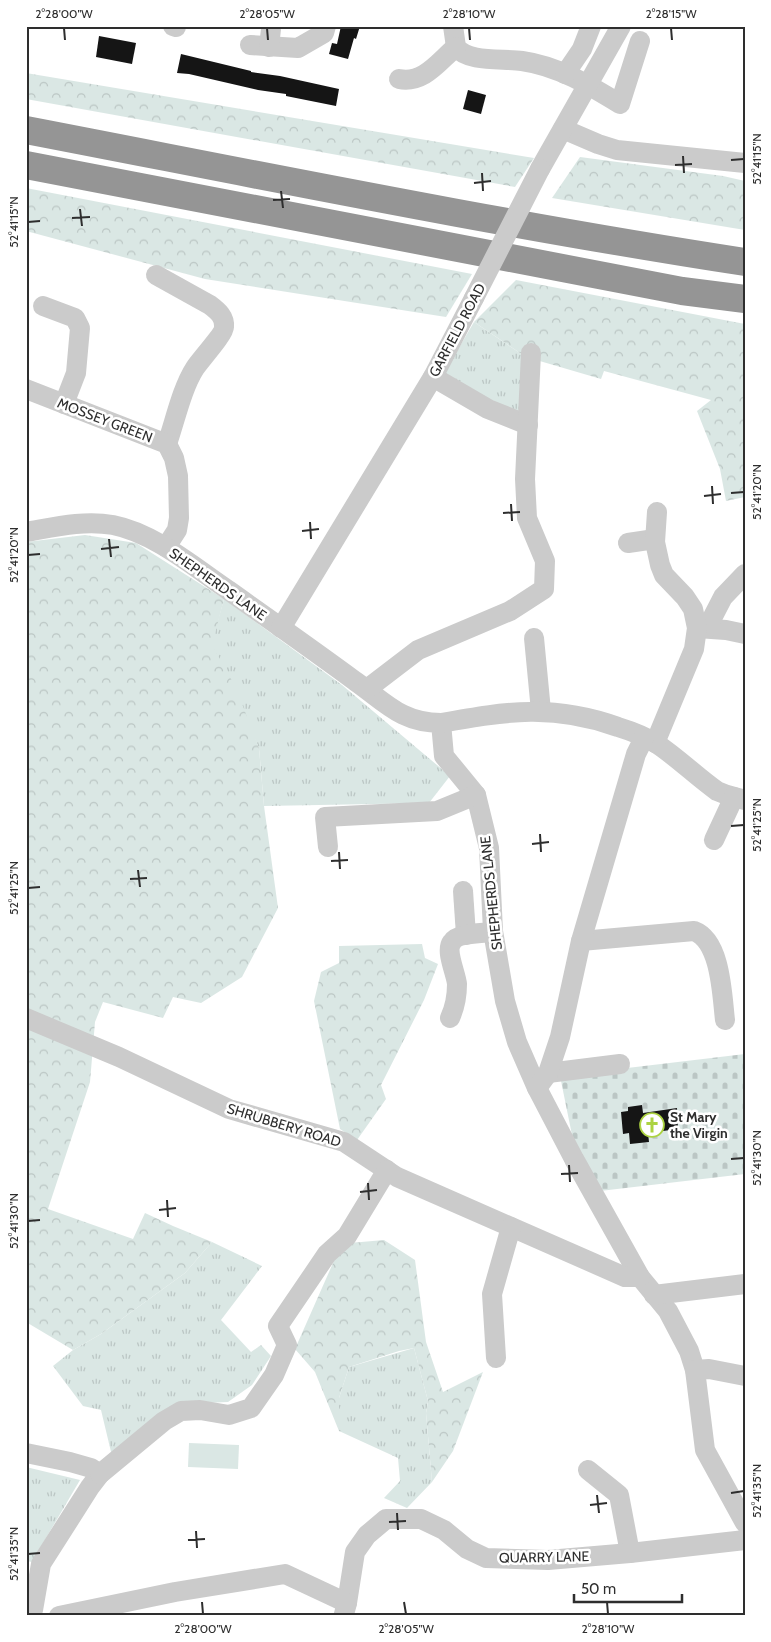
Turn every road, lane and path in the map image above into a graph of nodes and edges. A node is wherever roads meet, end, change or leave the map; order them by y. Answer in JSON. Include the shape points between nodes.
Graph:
{"nodes":[{"id":1,"x":326,"y":26,"type":"edge"},
{"id":2,"x":453,"y":26,"type":"edge"},
{"id":3,"x":591,"y":26,"type":"edge"},
{"id":4,"x":621,"y":26,"type":"edge"},
{"id":5,"x":263,"y":41,"type":"dead end"},
{"id":6,"x":640,"y":41,"type":"dead end"},
{"id":7,"x":456,"y":47,"type":"junction"},
{"id":8,"x":565,"y":74,"type":"junction"},
{"id":9,"x":399,"y":79,"type":"dead end"},
{"id":10,"x":588,"y":85,"type":"junction"},
{"id":11,"x":563,"y":129,"type":"junction"},
{"id":12,"x":26,"y":130,"type":"edge"},
{"id":13,"x":745,"y":163,"type":"edge"},
{"id":14,"x":26,"y":165,"type":"edge"},
{"id":15,"x":745,"y":262,"type":"edge"},
{"id":16,"x":156,"y":275,"type":"dead end"},
{"id":17,"x":745,"y":299,"type":"edge"},
{"id":18,"x":42,"y":306,"type":"dead end"},
{"id":19,"x":531,"y":353,"type":"dead end"},
{"id":20,"x":433,"y":377,"type":"junction"},
{"id":21,"x":26,"y":389,"type":"edge"},
{"id":22,"x":64,"y":404,"type":"junction"},
{"id":23,"x":528,"y":425,"type":"junction"},
{"id":24,"x":167,"y":444,"type":"junction"},
{"id":25,"x":656,"y":512,"type":"dead end"},
{"id":26,"x":26,"y":532,"type":"edge"},
{"id":27,"x":655,"y":539,"type":"junction"},
{"id":28,"x":628,"y":543,"type":"dead end"},
{"id":29,"x":166,"y":547,"type":"junction"},
{"id":30,"x":745,"y":574,"type":"edge"},
{"id":31,"x":745,"y":589,"type":"edge"},
{"id":32,"x":280,"y":628,"type":"junction"},
{"id":33,"x":718,"y":630,"type":"edge"},
{"id":34,"x":534,"y":638,"type":"dead end"},
{"id":35,"x":367,"y":689,"type":"junction"},
{"id":36,"x":540,"y":711,"type":"junction"},
{"id":37,"x":441,"y":723,"type":"junction"},
{"id":38,"x":650,"y":740,"type":"junction"},
{"id":39,"x":476,"y":795,"type":"junction"},
{"id":40,"x":740,"y":795,"type":"edge"},
{"id":41,"x":714,"y":840,"type":"dead end"},
{"id":42,"x":328,"y":847,"type":"dead end"},
{"id":43,"x":462,"y":891,"type":"dead end"},
{"id":44,"x":493,"y":932,"type":"junction"},
{"id":45,"x":466,"y":935,"type":"junction"},
{"id":46,"x":581,"y":941,"type":"junction"},
{"id":47,"x":26,"y":1018,"type":"edge"},
{"id":48,"x":450,"y":1018,"type":"dead end"},
{"id":49,"x":725,"y":1020,"type":"dead end"},
{"id":50,"x":620,"y":1064,"type":"dead end"},
{"id":51,"x":543,"y":1080,"type":"junction"},
{"id":52,"x":387,"y":1170,"type":"junction"},
{"id":53,"x":511,"y":1227,"type":"junction"},
{"id":54,"x":640,"y":1277,"type":"junction"},
{"id":55,"x":745,"y":1284,"type":"edge"},
{"id":56,"x":654,"y":1295,"type":"junction"},
{"id":57,"x":496,"y":1358,"type":"dead end"},
{"id":58,"x":695,"y":1370,"type":"junction"},
{"id":59,"x":745,"y":1376,"type":"edge"},
{"id":60,"x":26,"y":1453,"type":"edge"},
{"id":61,"x":588,"y":1470,"type":"dead end"},
{"id":62,"x":100,"y":1474,"type":"junction"},
{"id":63,"x":745,"y":1523,"type":"edge"},
{"id":64,"x":745,"y":1540,"type":"edge"},
{"id":65,"x":630,"y":1553,"type":"junction"},
{"id":66,"x":345,"y":1609,"type":"edge"},
{"id":67,"x":34,"y":1611,"type":"edge"},
{"id":68,"x":59,"y":1616,"type":"edge"}],
"edges":[{"from":1,"to":5,"type":"street","via":[[324,33],[298,48]]},
{"from":2,"to":7,"type":"street"},
{"from":3,"to":8,"type":"street","via":[[582,49]]},
{"from":4,"to":10,"type":"street","name":"GARFIELD ROAD"},
{"from":6,"to":10,"type":"street","via":[[620,104]]},
{"from":7,"to":8,"type":"street","via":[[463,54],[477,58],[523,61]]},
{"from":7,"to":9,"type":"street","via":[[417,79]]},
{"from":8,"to":10,"type":"street"},
{"from":10,"to":11,"type":"street","name":"GARFIELD ROAD"},
{"from":11,"to":13,"type":"street","via":[[616,150]]},
{"from":11,"to":20,"type":"street","name":"GARFIELD ROAD","bridge":true},
{"from":12,"to":15,"type":"highway","via":[[397,202]]},
{"from":14,"to":17,"type":"highway","via":[[682,291]]},
{"from":16,"to":24,"type":"street","via":[[218,311],[224,327],[223,333],[190,377]]},
{"from":18,"to":22,"type":"street","via":[[75,318],[80,328],[76,373]]},
{"from":19,"to":23,"type":"street"},
{"from":20,"to":23,"type":"street","via":[[488,409]]},
{"from":20,"to":32,"type":"street","name":"GARFIELD ROAD"},
{"from":21,"to":22,"type":"street","name":"MOSSEY GREEN"},
{"from":22,"to":24,"type":"street","name":"MOSSEY GREEN"},
{"from":23,"to":35,"type":"street","via":[[527,518],[545,561],[544,589],[510,611],[418,650]]},
{"from":24,"to":29,"type":"street","name":"MOSSEY GREEN","via":[[178,476],[179,518]]},
{"from":25,"to":27,"type":"street"},
{"from":26,"to":29,"type":"street","name":"SHEPHERDS LANE","via":[[74,523],[100,524],[127,528]]},
{"from":27,"to":28,"type":"street"},
{"from":27,"to":33,"type":"street","via":[[664,575],[693,609]]},
{"from":29,"to":32,"type":"street","name":"SHEPHERDS LANE"},
{"from":30,"to":33,"type":"street","via":[[723,597]]},
{"from":31,"to":33,"type":"street","via":[[723,611]]},
{"from":32,"to":35,"type":"street","name":"SHEPHERDS LANE"},
{"from":33,"to":38,"type":"street","via":[[694,649]]},
{"from":34,"to":36,"type":"street"},
{"from":35,"to":37,"type":"street","name":"SHEPHERDS LANE","via":[[402,716]]},
{"from":36,"to":37,"type":"street"},
{"from":36,"to":38,"type":"street","via":[[605,722]]},
{"from":37,"to":39,"type":"street","name":"SHEPHERDS LANE","via":[[444,756]]},
{"from":38,"to":40,"type":"street","via":[[707,784],[727,796]]},
{"from":38,"to":46,"type":"street","via":[[636,754]]},
{"from":39,"to":42,"type":"street","via":[[437,811],[325,818]]},
{"from":39,"to":44,"type":"street","name":"SHEPHERDS LANE","via":[[489,848]]},
{"from":40,"to":41,"type":"street"},
{"from":43,"to":45,"type":"street"},
{"from":44,"to":45,"type":"street"},
{"from":44,"to":51,"type":"street","name":"SHEPHERDS LANE","via":[[507,1010],[517,1042]]},
{"from":45,"to":48,"type":"street","via":[[456,938],[450,948],[457,987],[456,1004]]},
{"from":46,"to":49,"type":"street","via":[[701,933],[715,953]]},
{"from":46,"to":51,"type":"street","via":[[560,1037]]},
{"from":47,"to":52,"type":"street","name":"SHRUBBERY ROAD","via":[[119,1057],[229,1110],[344,1142]]},
{"from":50,"to":51,"type":"street"},
{"from":51,"to":54,"type":"street","name":"SHEPHERDS LANE","via":[[574,1159]]},
{"from":52,"to":53,"type":"street","name":"SHRUBBERY ROAD"},
{"from":52,"to":62,"type":"street","via":[[347,1236],[327,1254],[278,1326],[287,1345],[274,1375],[251,1408],[229,1414],[181,1411],[164,1421]]},
{"from":53,"to":54,"type":"street","name":"SHRUBBERY ROAD","via":[[625,1277]]},
{"from":53,"to":57,"type":"street","via":[[492,1294]]},
{"from":54,"to":56,"type":"street","name":"SHEPHERDS LANE"},
{"from":55,"to":56,"type":"street"},
{"from":56,"to":58,"type":"street","name":"SHEPHERDS LANE","via":[[668,1311]]},
{"from":58,"to":59,"type":"street","via":[[709,1369]]},
{"from":58,"to":63,"type":"street","name":"SHEPHERDS LANE","via":[[705,1450]]},
{"from":60,"to":62,"type":"street","via":[[70,1462]]},
{"from":61,"to":65,"type":"street","via":[[619,1495]]},
{"from":62,"to":67,"type":"street","via":[[41,1564]]},
{"from":64,"to":65,"type":"street","name":"QUARRY LANE"},
{"from":65,"to":66,"type":"street","name":"QUARRY LANE","via":[[548,1560],[486,1558],[421,1519],[386,1519],[355,1552]]},
{"from":66,"to":68,"type":"street","name":"QUARRY LANE","via":[[285,1574]]}]}
